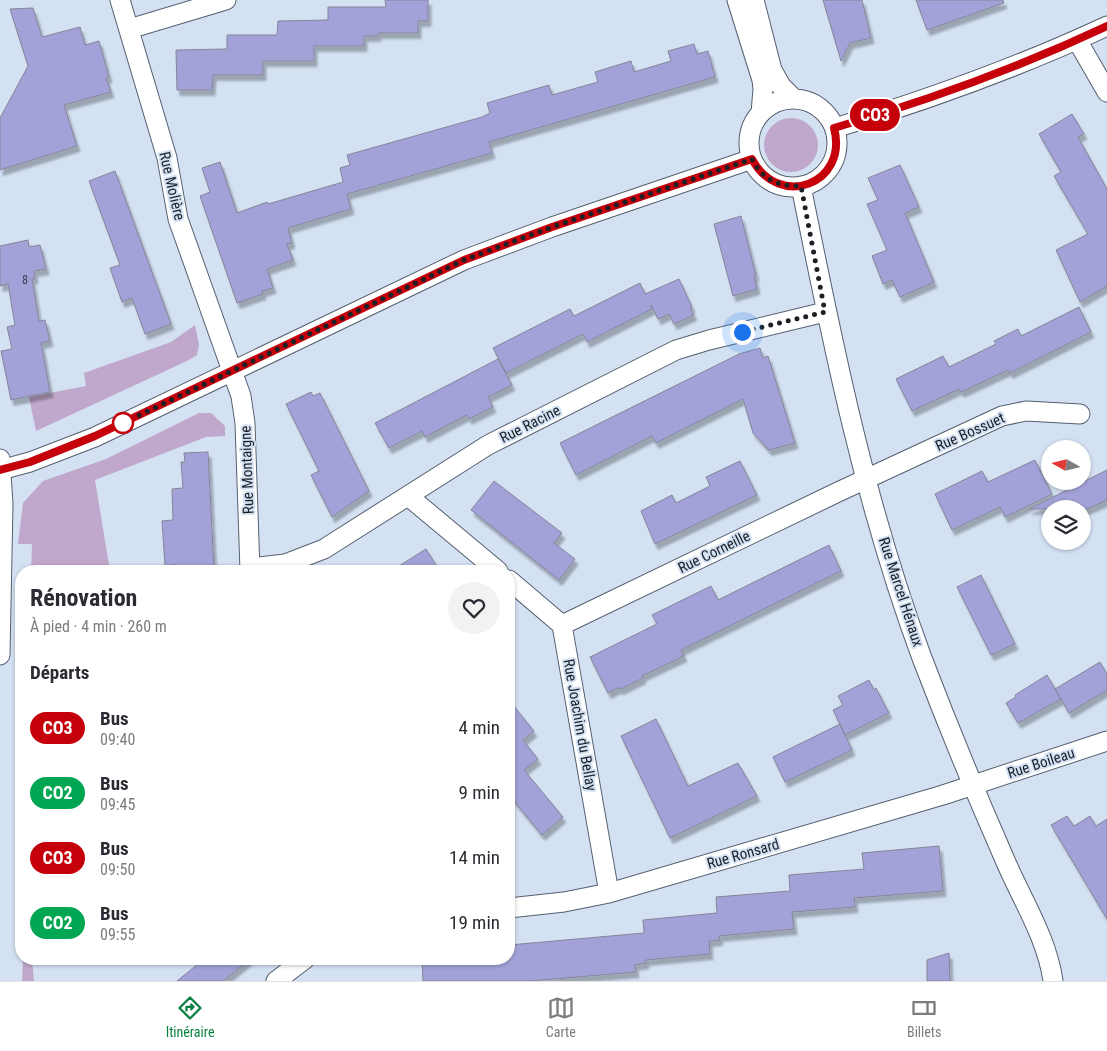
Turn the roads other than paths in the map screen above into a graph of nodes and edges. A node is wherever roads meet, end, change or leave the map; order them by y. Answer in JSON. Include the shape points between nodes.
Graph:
{"nodes":[{"id":1,"x":120,"y":0,"type":"edge"},
{"id":2,"x":226,"y":0,"type":"edge"},
{"id":3,"x":737,"y":0,"type":"edge"},
{"id":4,"x":754,"y":0,"type":"edge"},
{"id":5,"x":1107,"y":26,"type":"edge"},
{"id":6,"x":129,"y":29,"type":"junction"},
{"id":7,"x":1077,"y":40,"type":"junction"},
{"id":8,"x":1107,"y":92,"type":"edge"},
{"id":9,"x":794,"y":99,"type":"junction"},
{"id":10,"x":761,"y":113,"type":"junction"},
{"id":11,"x":834,"y":128,"type":"junction"},
{"id":12,"x":752,"y":159,"type":"junction"},
{"id":13,"x":801,"y":186,"type":"junction"},
{"id":14,"x":825,"y":312,"type":"junction"},
{"id":15,"x":232,"y":370,"type":"junction"},
{"id":16,"x":1080,"y":414,"type":"dead end"},
{"id":17,"x":0,"y":466,"type":"edge"},
{"id":18,"x":866,"y":479,"type":"junction"},
{"id":19,"x":408,"y":496,"type":"junction"},
{"id":20,"x":250,"y":565,"type":"edge"},
{"id":21,"x":279,"y":565,"type":"edge"},
{"id":22,"x":491,"y":565,"type":"edge"},
{"id":23,"x":515,"y":585,"type":"edge"},
{"id":24,"x":562,"y":625,"type":"junction"},
{"id":25,"x":0,"y":655,"type":"edge"},
{"id":26,"x":1107,"y":741,"type":"edge"},
{"id":27,"x":974,"y":785,"type":"junction"},
{"id":28,"x":610,"y":893,"type":"junction"},
{"id":29,"x":515,"y":907,"type":"edge"},
{"id":30,"x":297,"y":965,"type":"edge"},
{"id":31,"x":276,"y":981,"type":"edge"},
{"id":32,"x":1053,"y":981,"type":"edge"}],
"edges":[{"from":1,"to":6,"type":"street","name":"Rue Molière"},
{"from":2,"to":6,"type":"street"},
{"from":3,"to":10,"type":"street","via":[[762,80]]},
{"from":4,"to":9,"type":"street","via":[[774,76]]},
{"from":5,"to":7,"type":"street"},
{"from":6,"to":15,"type":"street","name":"Rue Molière","via":[[167,158],[178,219]]},
{"from":7,"to":8,"type":"street"},
{"from":7,"to":11,"type":"street","via":[[980,79]]},
{"from":9,"to":10,"type":"street","via":[[777,102]]},
{"from":9,"to":11,"type":"street","via":[[819,107]]},
{"from":10,"to":12,"type":"street","via":[[749,139]]},
{"from":11,"to":13,"type":"street","via":[[837,147],[831,165],[818,179]]},
{"from":12,"to":13,"type":"street","via":[[771,181]]},
{"from":12,"to":15,"type":"street","via":[[464,260]]},
{"from":13,"to":14,"type":"street","name":"Rue Marcel Hénaux"},
{"from":14,"to":18,"type":"street","name":"Rue Marcel Hénaux"},
{"from":14,"to":19,"type":"street","name":"Rue Racine","via":[[676,350],[488,446]]},
{"from":15,"to":17,"type":"street","via":[[95,436],[30,462]]},
{"from":15,"to":20,"type":"street","name":"Rue Montaigne","via":[[244,410]]},
{"from":16,"to":18,"type":"street","name":"Rue Bossuet","via":[[1026,411],[1002,416]]},
{"from":17,"to":25,"type":"street"},
{"from":18,"to":24,"type":"street","name":"Rue Corneille"},
{"from":18,"to":27,"type":"street","name":"Rue Marcel Hénaux","via":[[921,655]]},
{"from":19,"to":21,"type":"street","name":"Rue Racine","via":[[324,549]]},
{"from":19,"to":22,"type":"street"},
{"from":23,"to":24,"type":"street"},
{"from":24,"to":28,"type":"street","name":"Rue Joachim du Bellay"},
{"from":26,"to":27,"type":"street","name":"Rue Boileau"},
{"from":27,"to":28,"type":"street","name":"Rue Ronsard"},
{"from":27,"to":32,"type":"street","name":"Rue Marcel Hénaux","via":[[1043,942]]},
{"from":28,"to":29,"type":"street","name":"Rue Ronsard"},
{"from":30,"to":31,"type":"street"}]}
